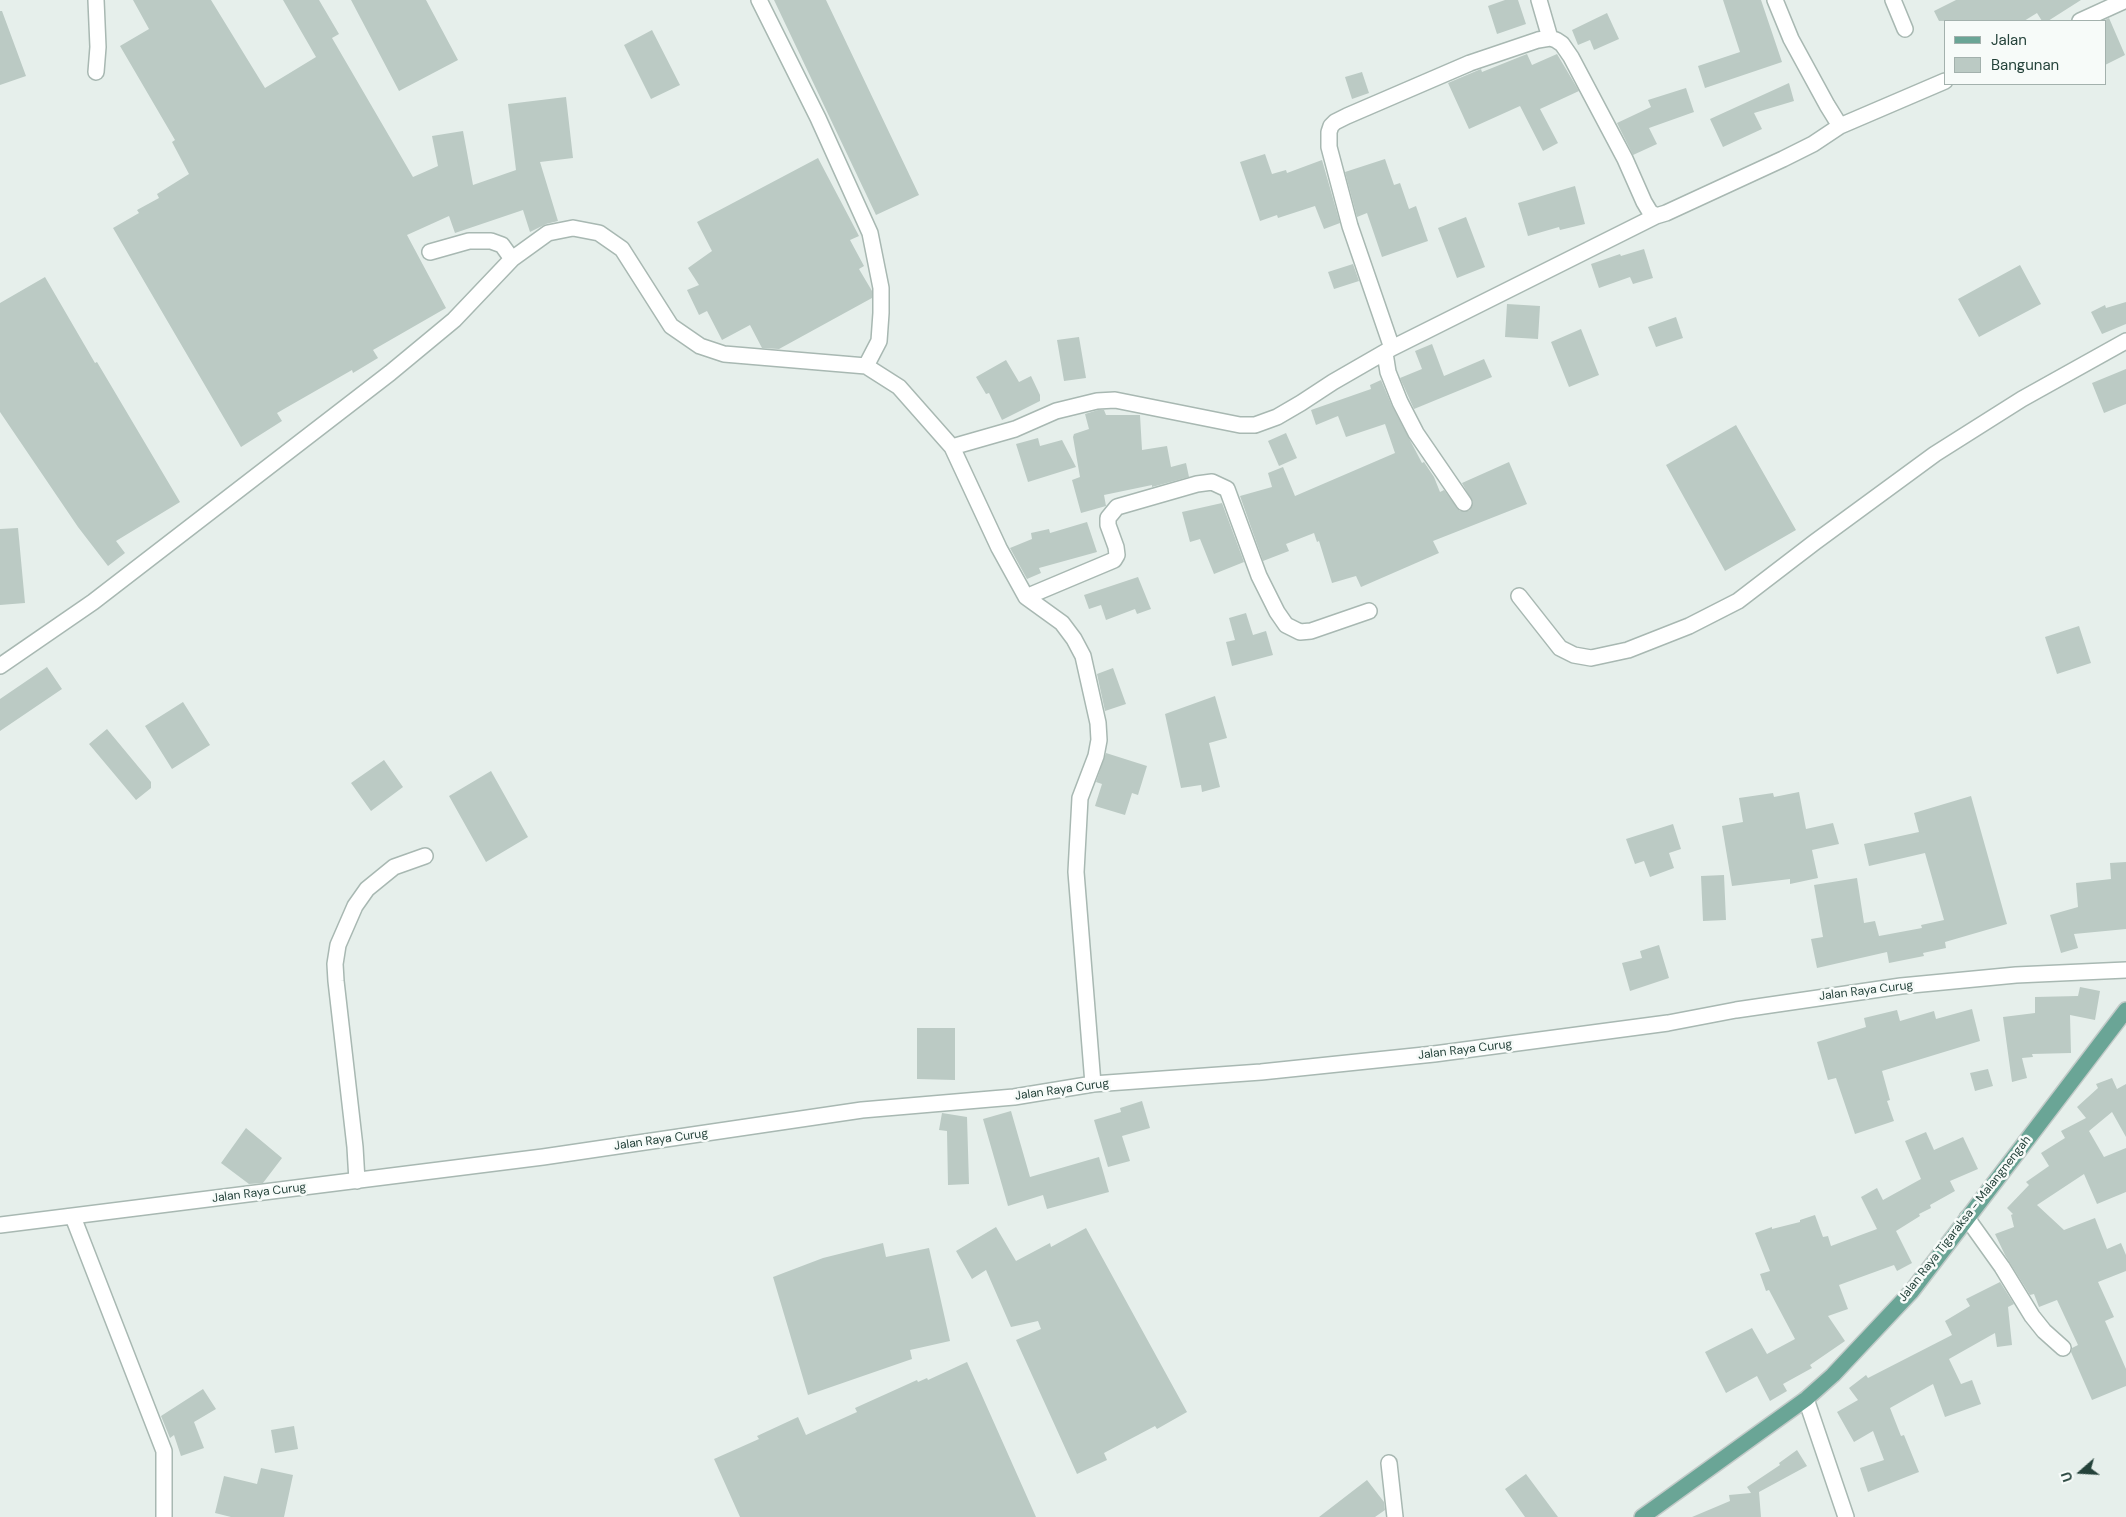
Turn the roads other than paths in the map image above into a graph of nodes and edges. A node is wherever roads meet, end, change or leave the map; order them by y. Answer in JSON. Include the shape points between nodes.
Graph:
{"nodes":[{"id":1,"x":96,"y":0,"type":"edge"},
{"id":2,"x":759,"y":0,"type":"edge"},
{"id":3,"x":1539,"y":0,"type":"edge"},
{"id":4,"x":1774,"y":0,"type":"edge"},
{"id":5,"x":1893,"y":0,"type":"edge"},
{"id":6,"x":2126,"y":0,"type":"edge"},
{"id":7,"x":2082,"y":20,"type":"edge"},
{"id":8,"x":1905,"y":29,"type":"dead end"},
{"id":9,"x":1550,"y":38,"type":"junction"},
{"id":10,"x":96,"y":72,"type":"dead end"},
{"id":11,"x":1944,"y":82,"type":"edge"},
{"id":12,"x":1840,"y":126,"type":"junction"},
{"id":13,"x":1656,"y":216,"type":"junction"},
{"id":14,"x":430,"y":252,"type":"dead end"},
{"id":15,"x":512,"y":259,"type":"junction"},
{"id":16,"x":2126,"y":341,"type":"edge"},
{"id":17,"x":1389,"y":351,"type":"junction"},
{"id":18,"x":866,"y":366,"type":"junction"},
{"id":19,"x":952,"y":447,"type":"junction"},
{"id":20,"x":1464,"y":503,"type":"dead end"},
{"id":21,"x":1519,"y":596,"type":"dead end"},
{"id":22,"x":1026,"y":597,"type":"junction"},
{"id":23,"x":1369,"y":611,"type":"dead end"},
{"id":24,"x":0,"y":666,"type":"edge"},
{"id":25,"x":425,"y":856,"type":"dead end"},
{"id":26,"x":2126,"y":970,"type":"edge"},
{"id":27,"x":2126,"y":1010,"type":"edge"},
{"id":28,"x":1092,"y":1084,"type":"junction"},
{"id":29,"x":357,"y":1181,"type":"junction"},
{"id":30,"x":73,"y":1217,"type":"junction"},
{"id":31,"x":1967,"y":1218,"type":"junction"},
{"id":32,"x":0,"y":1225,"type":"edge"},
{"id":33,"x":2063,"y":1348,"type":"dead end"},
{"id":34,"x":1806,"y":1399,"type":"junction"},
{"id":35,"x":1388,"y":1463,"type":"dead end"},
{"id":36,"x":164,"y":1517,"type":"edge"},
{"id":37,"x":1395,"y":1517,"type":"edge"},
{"id":38,"x":1642,"y":1517,"type":"edge"},
{"id":39,"x":1846,"y":1517,"type":"edge"}],
"edges":[{"from":1,"to":10,"type":"street"},
{"from":2,"to":18,"type":"street","via":[[818,118],[870,233],[881,288],[881,313],[879,341]]},
{"from":3,"to":9,"type":"street"},
{"from":4,"to":12,"type":"street","via":[[1791,40]]},
{"from":5,"to":8,"type":"street"},
{"from":6,"to":7,"type":"street"},
{"from":9,"to":13,"type":"street","via":[[1562,44],[1571,57],[1644,202]]},
{"from":9,"to":17,"type":"street","via":[[1470,64],[1348,116],[1332,126],[1329,148]]},
{"from":11,"to":12,"type":"street"},
{"from":12,"to":13,"type":"street","via":[[1783,159]]},
{"from":13,"to":17,"type":"street"},
{"from":14,"to":15,"type":"street","via":[[469,241],[491,240],[502,245]]},
{"from":15,"to":18,"type":"street","via":[[548,233],[572,228],[599,233],[622,249],[671,326],[700,346],[724,354]]},
{"from":15,"to":24,"type":"street","via":[[454,320],[390,373],[93,602]]},
{"from":16,"to":21,"type":"street","via":[[2022,399],[1935,454],[1738,601],[1689,626],[1628,650],[1591,658],[1560,648]]},
{"from":17,"to":19,"type":"street","via":[[1277,417],[1255,425],[1240,426],[1115,400],[1097,401],[1056,411],[1015,428]]},
{"from":17,"to":20,"type":"street","via":[[1388,372],[1400,402],[1416,433]]},
{"from":18,"to":19,"type":"street","via":[[899,387]]},
{"from":19,"to":22,"type":"street"},
{"from":22,"to":23,"type":"street","via":[[1114,560],[1116,547],[1108,518],[1117,507],[1212,482],[1227,489],[1259,576],[1286,625],[1300,632],[1311,631]]},
{"from":22,"to":28,"type":"street","via":[[1062,624],[1083,656],[1098,723],[1096,756],[1080,798],[1076,872]]},
{"from":25,"to":29,"type":"street","via":[[394,867],[367,889],[355,906],[338,945],[336,981],[356,1147]]},
{"from":26,"to":28,"type":"street","name":"Jalan Raya Curug","via":[[2016,975],[1901,986],[1434,1054],[1261,1072]]},
{"from":27,"to":31,"type":"main road","name":"Jalan Raya Tigaraksa - Malangnengah"},
{"from":28,"to":29,"type":"street","name":"Jalan Raya Curug","via":[[1014,1096],[862,1110]]},
{"from":29,"to":30,"type":"street","name":"Jalan Raya Curug"},
{"from":30,"to":32,"type":"street","name":"Jalan Raya Curug"},
{"from":30,"to":36,"type":"street","via":[[164,1451]]},
{"from":31,"to":33,"type":"street","via":[[2032,1316]]},
{"from":31,"to":34,"type":"main road","name":"Jalan Raya Tigaraksa - Malangnengah","via":[[1912,1291]]},
{"from":34,"to":38,"type":"main road","name":"Jalan Raya Tigaraksa - Malangnengah"},
{"from":34,"to":39,"type":"street"},
{"from":35,"to":37,"type":"street"}]}
